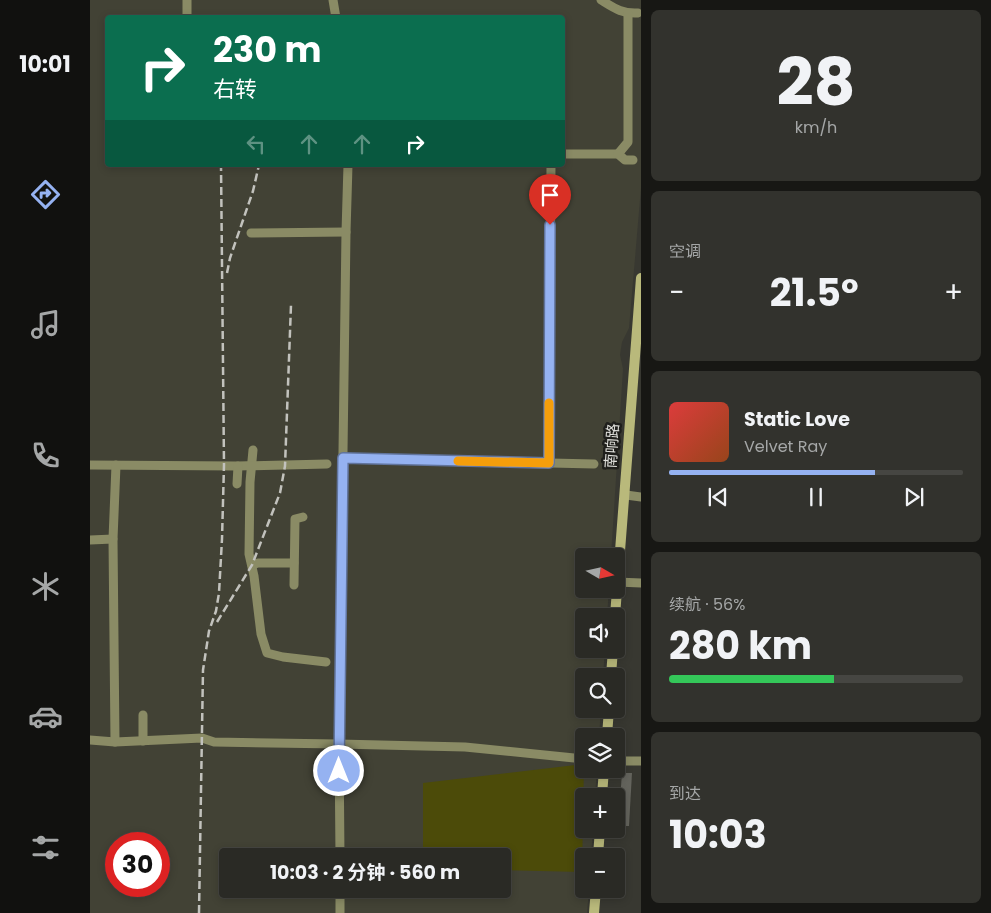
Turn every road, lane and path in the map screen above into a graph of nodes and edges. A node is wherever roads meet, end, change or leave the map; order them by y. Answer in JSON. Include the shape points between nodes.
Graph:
{"nodes":[{"id":1,"x":188,"y":0,"type":"edge"},
{"id":2,"x":333,"y":0,"type":"edge"},
{"id":3,"x":601,"y":0,"type":"edge"},
{"id":4,"x":638,"y":13,"type":"dead end"},
{"id":5,"x":628,"y":14,"type":"junction"},
{"id":6,"x":187,"y":15,"type":"edge"},
{"id":7,"x":336,"y":15,"type":"edge"},
{"id":8,"x":565,"y":154,"type":"edge"},
{"id":9,"x":618,"y":154,"type":"junction"},
{"id":10,"x":633,"y":160,"type":"dead end"},
{"id":11,"x":348,"y":167,"type":"edge"},
{"id":12,"x":551,"y":167,"type":"edge"},
{"id":13,"x":346,"y":232,"type":"junction"},
{"id":14,"x":251,"y":233,"type":"dead end"},
{"id":15,"x":641,"y":278,"type":"edge"},
{"id":16,"x":638,"y":345,"type":"edge"},
{"id":17,"x":253,"y":450,"type":"dead end"},
{"id":18,"x":343,"y":458,"type":"junction"},
{"id":19,"x":549,"y":463,"type":"junction"},
{"id":20,"x":251,"y":464,"type":"junction"},
{"id":21,"x":327,"y":464,"type":"dead end"},
{"id":22,"x":594,"y":464,"type":"dead end"},
{"id":23,"x":90,"y":465,"type":"edge"},
{"id":24,"x":116,"y":465,"type":"junction"},
{"id":25,"x":238,"y":466,"type":"junction"},
{"id":26,"x":237,"y":484,"type":"dead end"},
{"id":27,"x":626,"y":496,"type":"dead end"},
{"id":28,"x":641,"y":497,"type":"edge"},
{"id":29,"x":303,"y":517,"type":"dead end"},
{"id":30,"x":114,"y":528,"type":"junction"},
{"id":31,"x":124,"y":528,"type":"dead end"},
{"id":32,"x":113,"y":539,"type":"junction"},
{"id":33,"x":90,"y":540,"type":"edge"},
{"id":34,"x":620,"y":548,"type":"edge"},
{"id":35,"x":294,"y":563,"type":"junction"},
{"id":36,"x":252,"y":565,"type":"junction"},
{"id":37,"x":625,"y":582,"type":"edge"},
{"id":38,"x":641,"y":583,"type":"edge"},
{"id":39,"x":294,"y":585,"type":"dead end"},
{"id":40,"x":326,"y":662,"type":"dead end"},
{"id":41,"x":143,"y":715,"type":"dead end"},
{"id":42,"x":90,"y":740,"type":"edge"},
{"id":43,"x":143,"y":741,"type":"junction"},
{"id":44,"x":115,"y":742,"type":"junction"},
{"id":45,"x":339,"y":744,"type":"junction"},
{"id":46,"x":575,"y":758,"type":"edge"},
{"id":47,"x":625,"y":761,"type":"edge"},
{"id":48,"x":641,"y":761,"type":"edge"},
{"id":49,"x":340,"y":848,"type":"edge"},
{"id":50,"x":340,"y":898,"type":"edge"},
{"id":51,"x":595,"y":898,"type":"edge"},
{"id":52,"x":340,"y":913,"type":"edge"},
{"id":53,"x":594,"y":913,"type":"edge"}],
"edges":[{"from":1,"to":6,"type":"street"},
{"from":2,"to":7,"type":"street"},
{"from":3,"to":5,"type":"street"},
{"from":4,"to":5,"type":"street"},
{"from":5,"to":9,"type":"street","via":[[628,142]]},
{"from":8,"to":9,"type":"street"},
{"from":9,"to":10,"type":"street","via":[[625,160]]},
{"from":11,"to":13,"type":"street"},
{"from":12,"to":19,"type":"street"},
{"from":13,"to":14,"type":"street"},
{"from":13,"to":18,"type":"street"},
{"from":15,"to":16,"type":"street","name":"南响路"},
{"from":16,"to":34,"type":"street","name":"南响路"},
{"from":17,"to":20,"type":"street"},
{"from":18,"to":19,"type":"street"},
{"from":18,"to":45,"type":"street"},
{"from":19,"to":22,"type":"street"},
{"from":20,"to":21,"type":"street"},
{"from":20,"to":25,"type":"street"},
{"from":20,"to":36,"type":"street","via":[[249,554]]},
{"from":23,"to":24,"type":"street"},
{"from":24,"to":25,"type":"street"},
{"from":24,"to":30,"type":"street"},
{"from":25,"to":26,"type":"street"},
{"from":27,"to":28,"type":"street"},
{"from":29,"to":35,"type":"street","via":[[295,519]]},
{"from":30,"to":31,"type":"street"},
{"from":30,"to":32,"type":"street"},
{"from":32,"to":33,"type":"street"},
{"from":32,"to":44,"type":"street"},
{"from":35,"to":36,"type":"street"},
{"from":35,"to":39,"type":"street"},
{"from":36,"to":40,"type":"street","via":[[267,653]]},
{"from":37,"to":38,"type":"street"},
{"from":41,"to":43,"type":"street"},
{"from":42,"to":44,"type":"street"},
{"from":43,"to":44,"type":"street"},
{"from":43,"to":45,"type":"street","via":[[202,738],[214,742]]},
{"from":45,"to":46,"type":"street","via":[[465,747]]},
{"from":45,"to":49,"type":"street"},
{"from":47,"to":48,"type":"street"},
{"from":50,"to":52,"type":"street"},
{"from":51,"to":53,"type":"street"}]}
